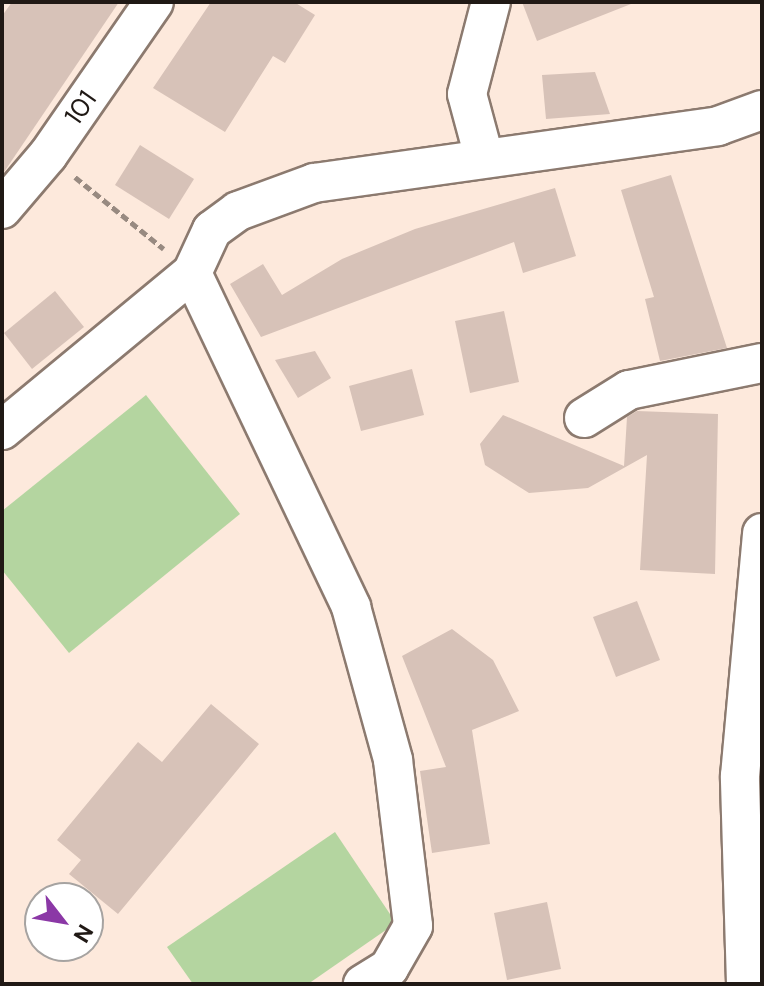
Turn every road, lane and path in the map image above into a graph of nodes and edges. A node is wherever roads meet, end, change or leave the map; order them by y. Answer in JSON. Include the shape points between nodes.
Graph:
{"nodes":[{"id":1,"x":154,"y":2,"type":"edge"},
{"id":2,"x":491,"y":2,"type":"edge"},
{"id":3,"x":762,"y":110,"type":"edge"},
{"id":4,"x":48,"y":155,"type":"junction"},
{"id":5,"x":484,"y":157,"type":"junction"},
{"id":6,"x":2,"y":209,"type":"edge"},
{"id":7,"x":192,"y":273,"type":"junction"},
{"id":8,"x":762,"y":363,"type":"edge"},
{"id":9,"x":584,"y":418,"type":"dead end"},
{"id":10,"x":2,"y":430,"type":"edge"},
{"id":11,"x":762,"y":533,"type":"edge"},
{"id":12,"x":363,"y":984,"type":"edge"},
{"id":13,"x":746,"y":984,"type":"edge"}],
"edges":[{"from":1,"to":4,"type":"street","name":"101"},
{"from":2,"to":5,"type":"street","via":[[467,94]]},
{"from":3,"to":5,"type":"street","via":[[718,126]]},
{"from":4,"to":6,"type":"street","name":"101"},
{"from":4,"to":7,"type":"path"},
{"from":5,"to":7,"type":"street","via":[[314,183],[238,211],[212,230]]},
{"from":7,"to":10,"type":"street"},
{"from":7,"to":12,"type":"street","via":[[351,607],[393,760],[413,926],[389,968]]},
{"from":8,"to":9,"type":"street","via":[[629,390]]},
{"from":11,"to":13,"type":"street","via":[[740,776]]}]}
